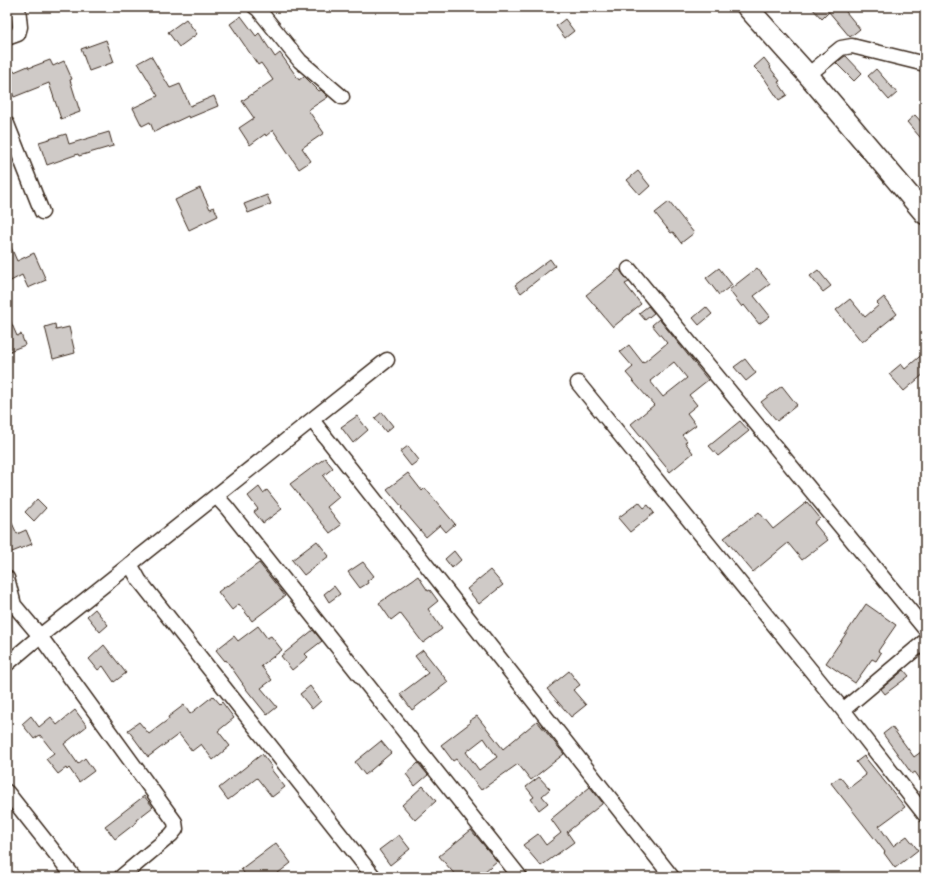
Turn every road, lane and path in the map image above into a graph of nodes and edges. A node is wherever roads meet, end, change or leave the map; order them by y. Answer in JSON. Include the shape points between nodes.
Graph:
{"nodes":[{"id":1,"x":18,"y":7,"type":"edge"},
{"id":2,"x":255,"y":7,"type":"edge"},
{"id":3,"x":747,"y":7,"type":"edge"},
{"id":4,"x":7,"y":38,"type":"edge"},
{"id":5,"x":925,"y":64,"type":"edge"},
{"id":6,"x":808,"y":75,"type":"junction"},
{"id":7,"x":342,"y":97,"type":"dead end"},
{"id":8,"x":7,"y":124,"type":"edge"},
{"id":9,"x":42,"y":212,"type":"dead end"},
{"id":10,"x":925,"y":214,"type":"edge"},
{"id":11,"x":629,"y":269,"type":"dead end"},
{"id":12,"x":387,"y":360,"type":"dead end"},
{"id":13,"x":578,"y":382,"type":"dead end"},
{"id":14,"x":312,"y":420,"type":"junction"},
{"id":15,"x":216,"y":496,"type":"junction"},
{"id":16,"x":130,"y":564,"type":"junction"},
{"id":17,"x":7,"y":578,"type":"edge"},
{"id":18,"x":925,"y":629,"type":"edge"},
{"id":19,"x":40,"y":636,"type":"junction"},
{"id":20,"x":925,"y":641,"type":"edge"},
{"id":21,"x":7,"y":664,"type":"edge"},
{"id":22,"x":843,"y":710,"type":"junction"},
{"id":23,"x":7,"y":792,"type":"edge"},
{"id":24,"x":925,"y":815,"type":"edge"},
{"id":25,"x":74,"y":877,"type":"edge"},
{"id":26,"x":121,"y":877,"type":"edge"},
{"id":27,"x":374,"y":877,"type":"edge"},
{"id":28,"x":520,"y":877,"type":"edge"},
{"id":29,"x":672,"y":877,"type":"edge"}],
"edges":[{"from":1,"to":4,"type":"street","via":[[18,34]]},
{"from":2,"to":7,"type":"street","via":[[300,61]]},
{"from":3,"to":6,"type":"main road"},
{"from":5,"to":6,"type":"street","via":[[846,46]]},
{"from":6,"to":10,"type":"main road"},
{"from":8,"to":9,"type":"street"},
{"from":11,"to":18,"type":"street"},
{"from":12,"to":14,"type":"street"},
{"from":13,"to":22,"type":"street"},
{"from":14,"to":15,"type":"street"},
{"from":14,"to":29,"type":"street"},
{"from":15,"to":16,"type":"street"},
{"from":15,"to":28,"type":"street"},
{"from":16,"to":19,"type":"street"},
{"from":16,"to":27,"type":"street","via":[[139,580]]},
{"from":17,"to":19,"type":"street","via":[[14,605]]},
{"from":19,"to":21,"type":"street"},
{"from":19,"to":26,"type":"street","via":[[175,822],[176,829],[171,835]]},
{"from":20,"to":22,"type":"street"},
{"from":22,"to":24,"type":"street"},
{"from":23,"to":25,"type":"street"}]}
